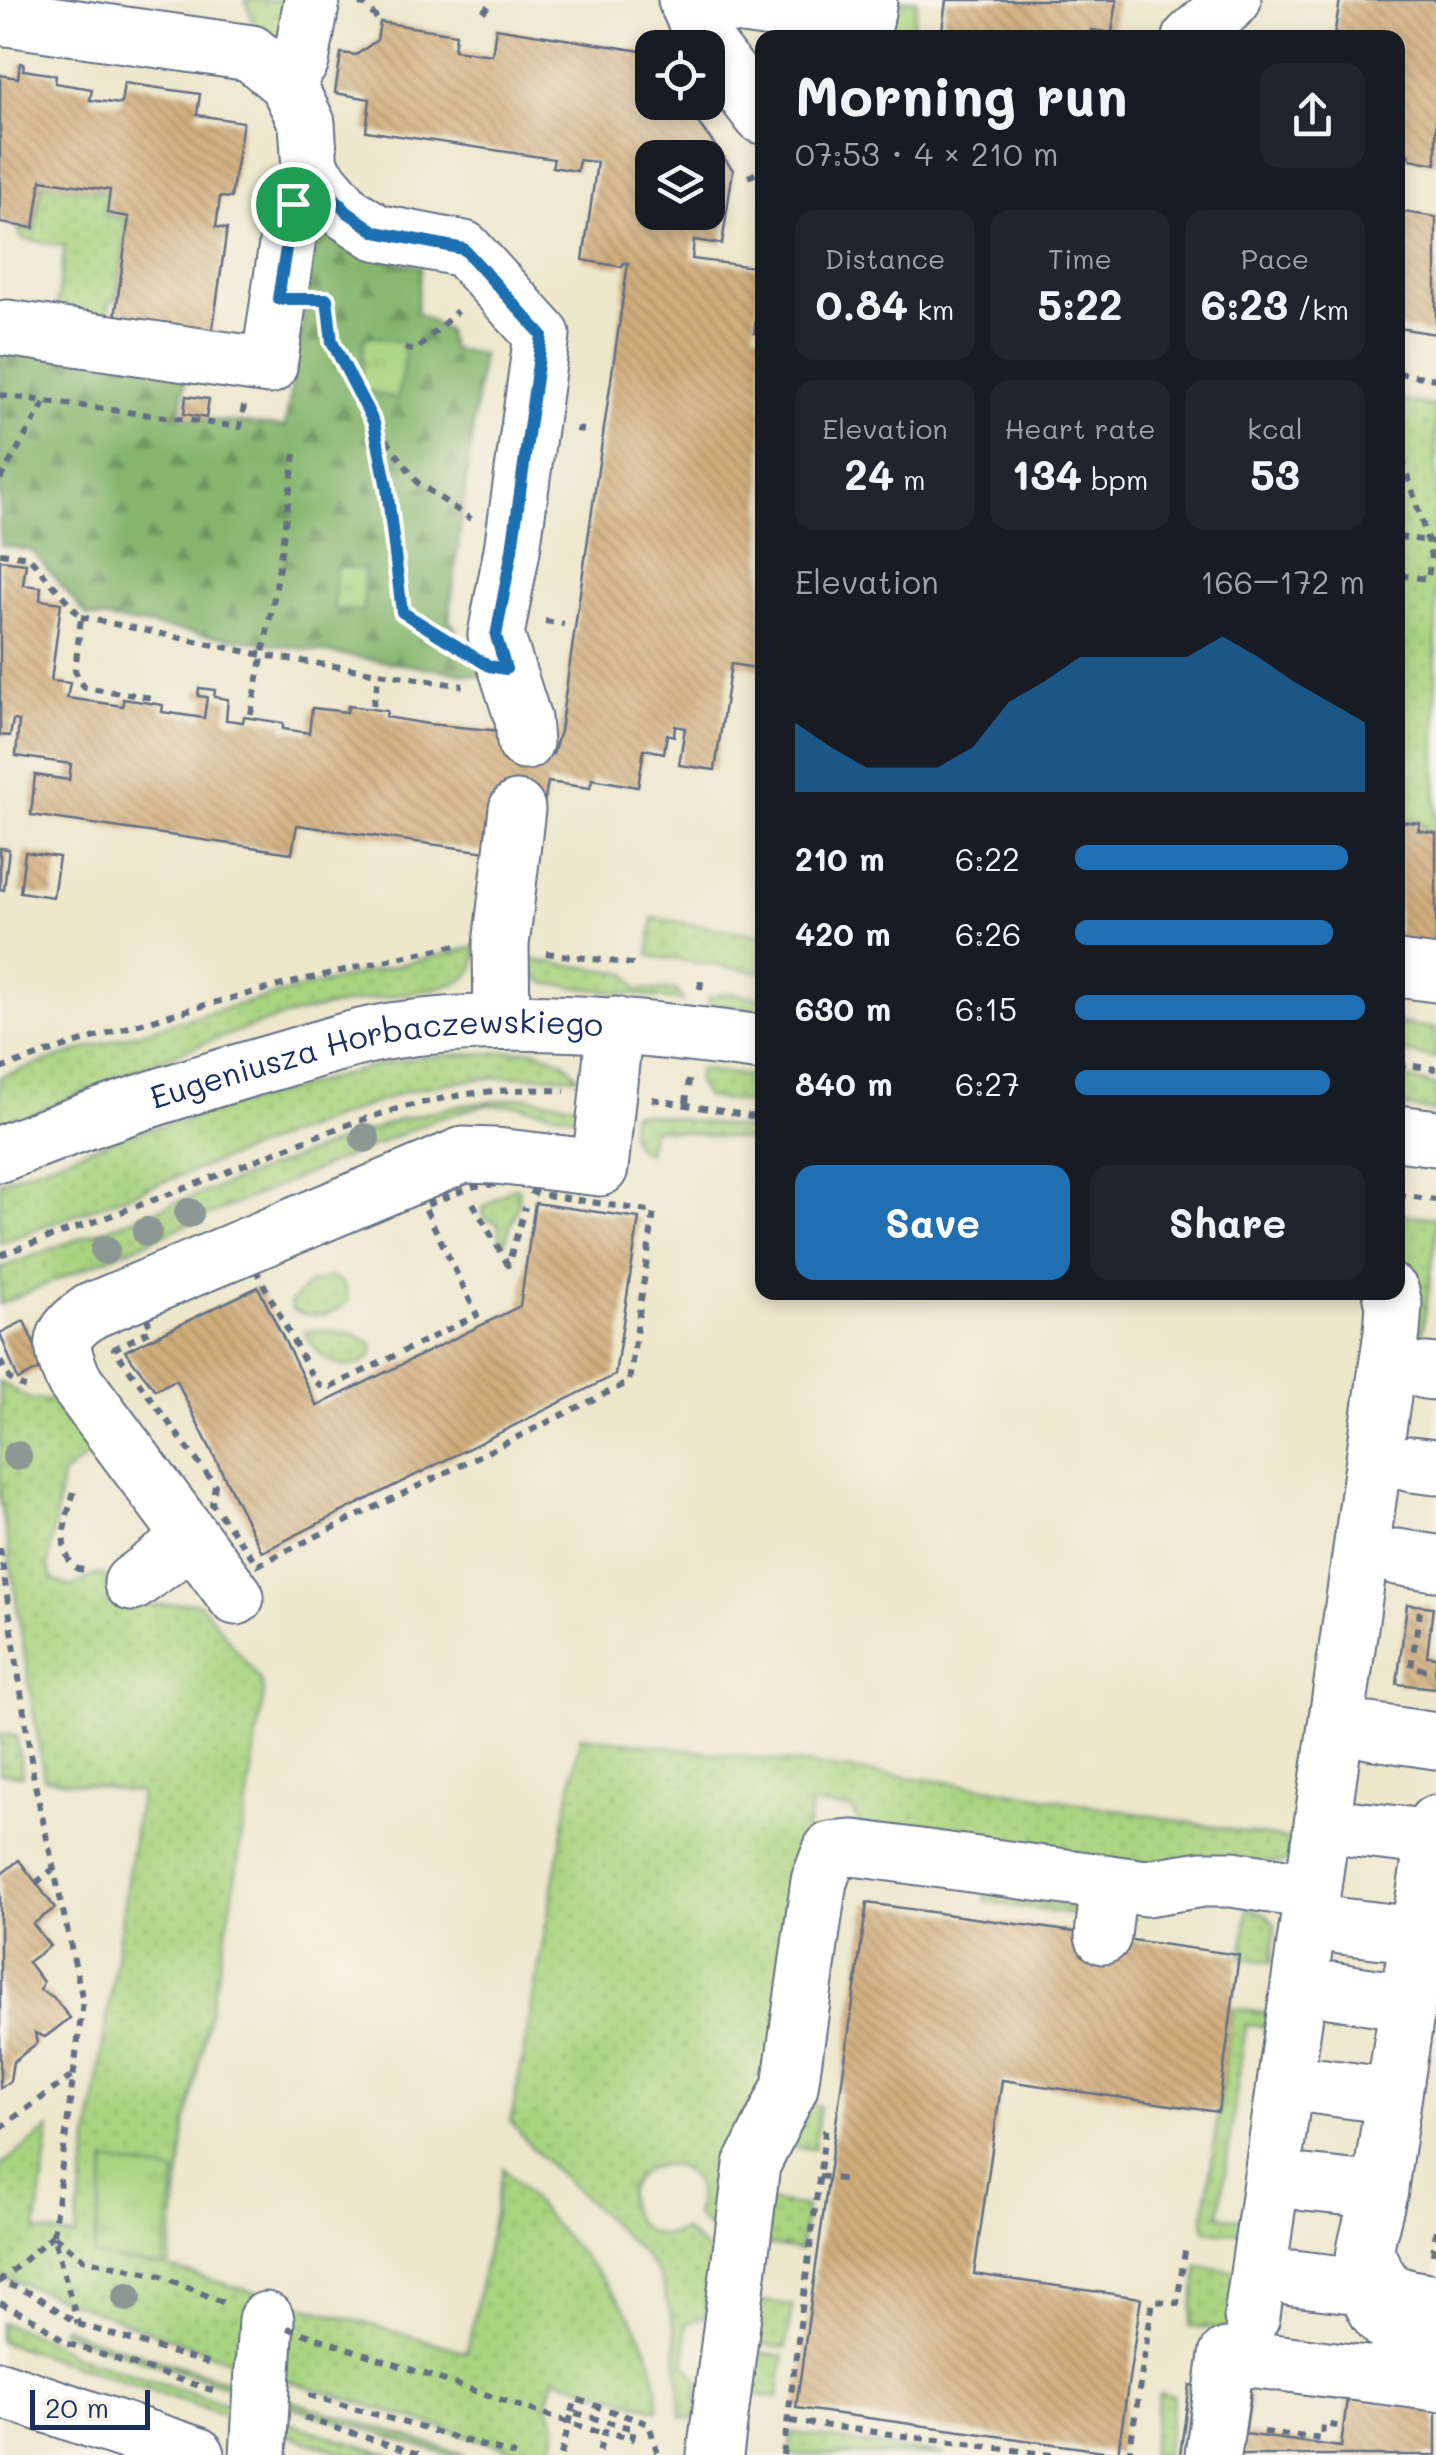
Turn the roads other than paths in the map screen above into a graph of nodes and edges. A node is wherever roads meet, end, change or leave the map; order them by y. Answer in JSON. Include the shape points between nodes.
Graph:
{"nodes":[{"id":1,"x":686,"y":0,"type":"edge"},
{"id":2,"x":699,"y":0,"type":"edge"},
{"id":3,"x":1233,"y":0,"type":"edge"},
{"id":4,"x":338,"y":3,"type":"edge"},
{"id":5,"x":0,"y":17,"type":"edge"},
{"id":6,"x":866,"y":20,"type":"edge"},
{"id":7,"x":1200,"y":30,"type":"edge"},
{"id":8,"x":287,"y":83,"type":"junction"},
{"id":9,"x":755,"y":107,"type":"edge"},
{"id":10,"x":310,"y":170,"type":"junction"},
{"id":11,"x":7,"y":328,"type":"dead end"},
{"id":12,"x":525,"y":742,"type":"dead end"},
{"id":13,"x":518,"y":809,"type":"dead end"},
{"id":14,"x":1405,"y":969,"type":"edge"},
{"id":15,"x":1436,"y":974,"type":"edge"},
{"id":16,"x":502,"y":1022,"type":"junction"},
{"id":17,"x":616,"y":1025,"type":"junction"},
{"id":18,"x":755,"y":1042,"type":"edge"},
{"id":19,"x":1405,"y":1134,"type":"edge"},
{"id":20,"x":1436,"y":1138,"type":"edge"},
{"id":21,"x":0,"y":1154,"type":"edge"},
{"id":22,"x":1393,"y":1300,"type":"edge"},
{"id":23,"x":192,"y":1539,"type":"junction"},
{"id":24,"x":132,"y":1584,"type":"dead end"},
{"id":25,"x":236,"y":1597,"type":"dead end"},
{"id":26,"x":1369,"y":1731,"type":"dead end"},
{"id":27,"x":1436,"y":1740,"type":"edge"},
{"id":28,"x":1355,"y":1829,"type":"dead end"},
{"id":29,"x":1435,"y":1830,"type":"edge"},
{"id":30,"x":1109,"y":1883,"type":"junction"},
{"id":31,"x":1325,"y":1908,"type":"junction"},
{"id":32,"x":1103,"y":1936,"type":"dead end"},
{"id":33,"x":1427,"y":1937,"type":"edge"},
{"id":34,"x":1332,"y":1990,"type":"dead end"},
{"id":35,"x":1407,"y":2002,"type":"junction"},
{"id":36,"x":1317,"y":2086,"type":"dead end"},
{"id":37,"x":1392,"y":2096,"type":"junction"},
{"id":38,"x":1305,"y":2183,"type":"dead end"},
{"id":39,"x":1380,"y":2192,"type":"junction"},
{"id":40,"x":1366,"y":2276,"type":"junction"},
{"id":41,"x":1293,"y":2278,"type":"dead end"},
{"id":42,"x":1432,"y":2323,"type":"edge"},
{"id":43,"x":276,"y":2324,"type":"road end"},
{"id":44,"x":1222,"y":2341,"type":"junction"},
{"id":45,"x":1436,"y":2383,"type":"edge"},
{"id":46,"x":0,"y":2389,"type":"edge"},
{"id":47,"x":259,"y":2430,"type":"edge"},
{"id":48,"x":197,"y":2455,"type":"edge"},
{"id":49,"x":716,"y":2455,"type":"edge"},
{"id":50,"x":1213,"y":2455,"type":"edge"}],
"edges":[{"from":1,"to":9,"type":"street","via":[[706,43]]},
{"from":2,"to":6,"type":"street"},
{"from":3,"to":7,"type":"street"},
{"from":4,"to":8,"type":"street"},
{"from":5,"to":8,"type":"street","via":[[251,52]]},
{"from":8,"to":10,"type":"street","via":[[307,123]]},
{"from":10,"to":11,"type":"street","via":[[293,204],[269,366]]},
{"from":10,"to":12,"type":"street","via":[[347,212],[376,232],[464,249],[542,335],[496,636]]},
{"from":13,"to":16,"type":"street","via":[[501,945]]},
{"from":14,"to":15,"type":"street"},
{"from":16,"to":17,"type":"street","name":"Eugeniusza Horbaczewskiego"},
{"from":16,"to":21,"type":"street","name":"Eugeniusza Horbaczewskiego","via":[[389,1031],[342,1042],[72,1124]]},
{"from":17,"to":18,"type":"street","name":"Eugeniusza Horbaczewskiego"},
{"from":17,"to":23,"type":"street","via":[[600,1168],[462,1156],[91,1310],[67,1328],[62,1344],[74,1380]]},
{"from":19,"to":20,"type":"street"},
{"from":22,"to":31,"type":"street"},
{"from":23,"to":24,"type":"street"},
{"from":23,"to":25,"type":"street"},
{"from":26,"to":27,"type":"street"},
{"from":28,"to":29,"type":"street"},
{"from":29,"to":33,"type":"street"},
{"from":30,"to":31,"type":"street","via":[[1146,1888],[1232,1879]]},
{"from":30,"to":32,"type":"street"},
{"from":30,"to":49,"type":"street","via":[[832,1850],[818,1880],[790,2087],[752,2165]]},
{"from":31,"to":33,"type":"street"},
{"from":31,"to":44,"type":"street"},
{"from":33,"to":35,"type":"street"},
{"from":34,"to":35,"type":"street"},
{"from":35,"to":37,"type":"street"},
{"from":36,"to":37,"type":"street"},
{"from":37,"to":39,"type":"street"},
{"from":38,"to":39,"type":"street"},
{"from":39,"to":40,"type":"street"},
{"from":40,"to":41,"type":"street","via":[[1352,2285]]},
{"from":40,"to":42,"type":"street"},
{"from":43,"to":47,"type":"street"},
{"from":44,"to":45,"type":"street"},
{"from":44,"to":50,"type":"street"},
{"from":46,"to":48,"type":"street"}]}
